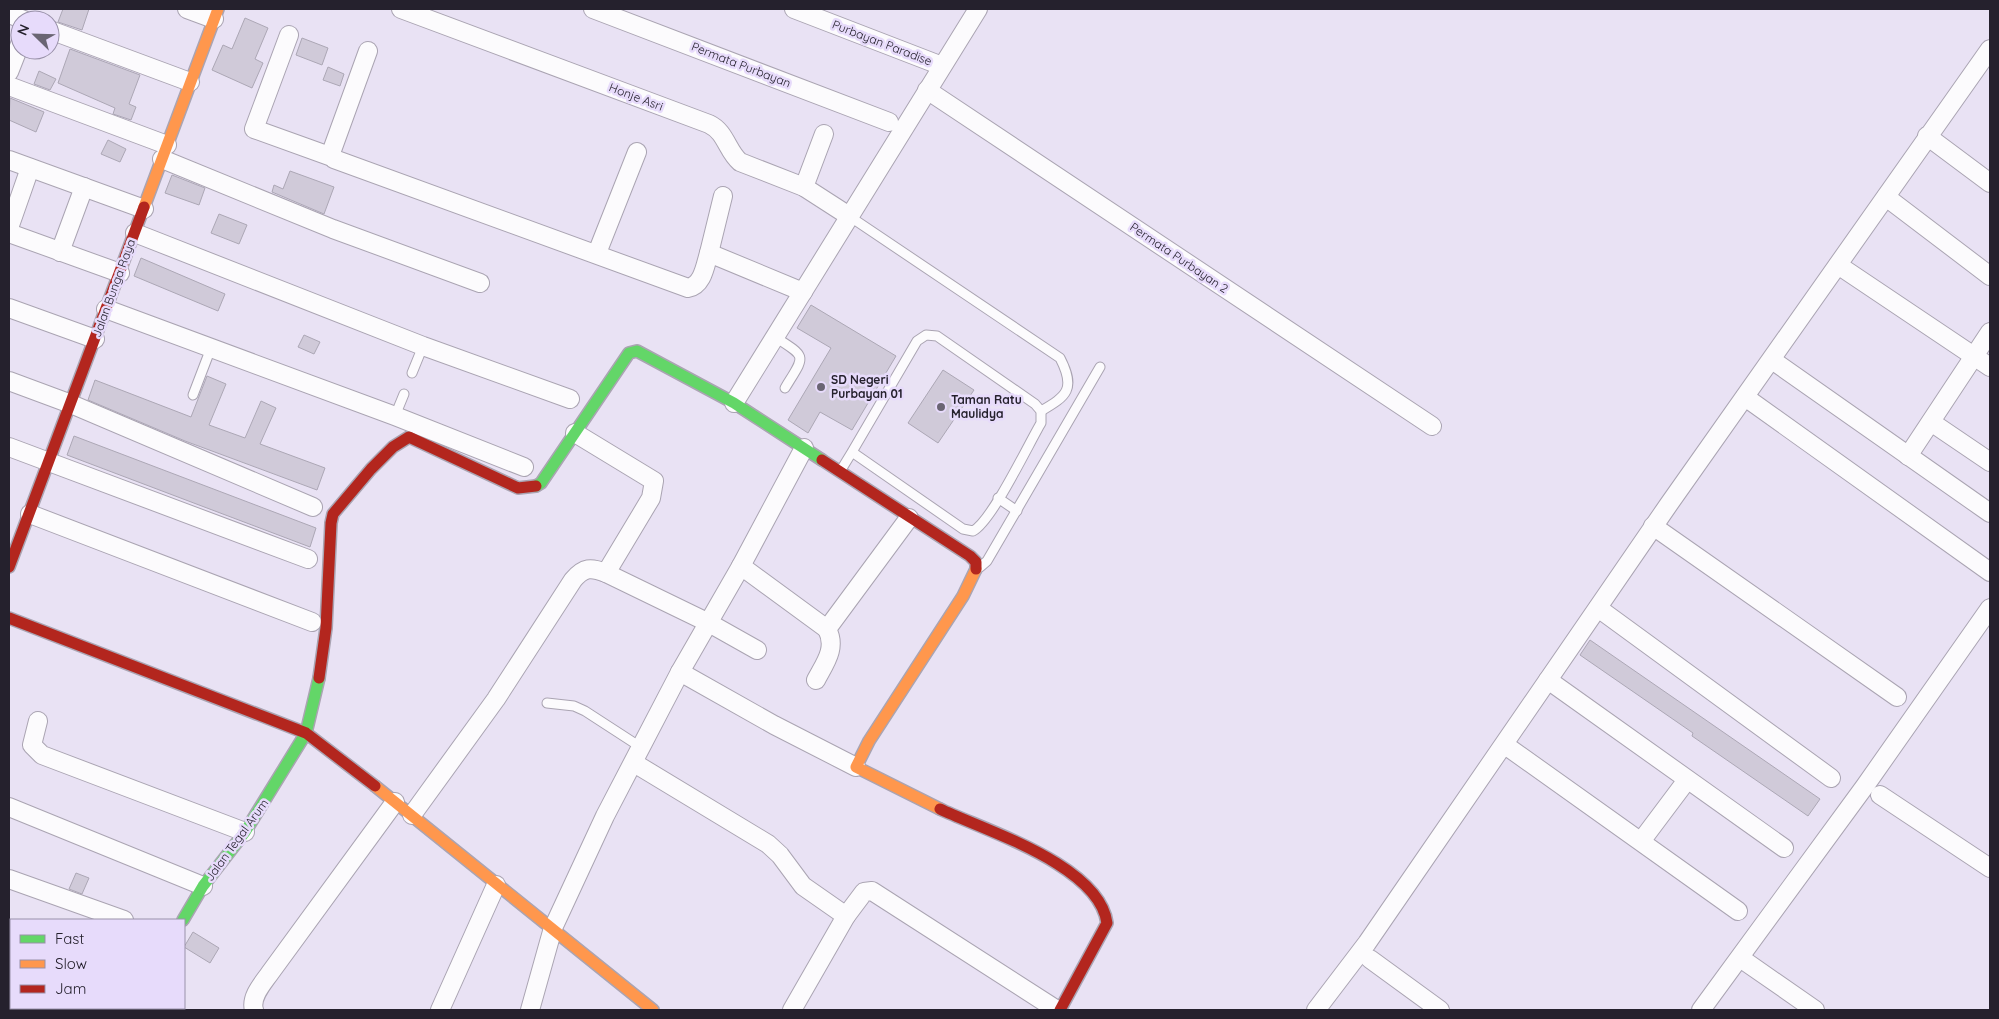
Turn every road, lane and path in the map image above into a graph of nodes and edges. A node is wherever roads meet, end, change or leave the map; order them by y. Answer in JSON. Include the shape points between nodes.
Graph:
{"nodes":[{"id":1,"x":187,"y":9,"type":"edge"},
{"id":2,"x":401,"y":9,"type":"edge"},
{"id":3,"x":593,"y":9,"type":"edge"},
{"id":4,"x":794,"y":9,"type":"edge"},
{"id":5,"x":978,"y":9,"type":"edge"},
{"id":6,"x":216,"y":14,"type":"edge"},
{"id":7,"x":60,"y":34,"type":"edge"},
{"id":8,"x":289,"y":35,"type":"dead end"},
{"id":9,"x":1990,"y":49,"type":"edge"},
{"id":10,"x":368,"y":51,"type":"dead end"},
{"id":11,"x":14,"y":60,"type":"edge"},
{"id":12,"x":942,"y":66,"type":"junction"},
{"id":13,"x":1985,"y":67,"type":"edge"},
{"id":14,"x":9,"y":72,"type":"edge"},
{"id":15,"x":190,"y":82,"type":"junction"},
{"id":16,"x":9,"y":86,"type":"edge"},
{"id":17,"x":927,"y":90,"type":"junction"},
{"id":18,"x":889,"y":122,"type":"dead end"},
{"id":19,"x":824,"y":134,"type":"dead end"},
{"id":20,"x":1928,"y":136,"type":"junction"},
{"id":21,"x":165,"y":152,"type":"junction"},
{"id":22,"x":637,"y":152,"type":"dead end"},
{"id":23,"x":332,"y":157,"type":"junction"},
{"id":24,"x":9,"y":160,"type":"edge"},
{"id":25,"x":30,"y":168,"type":"junction"},
{"id":26,"x":1990,"y":183,"type":"edge"},
{"id":27,"x":804,"y":187,"type":"junction"},
{"id":28,"x":84,"y":188,"type":"junction"},
{"id":29,"x":723,"y":196,"type":"dead end"},
{"id":30,"x":1886,"y":197,"type":"junction"},
{"id":31,"x":144,"y":209,"type":"junction"},
{"id":32,"x":849,"y":216,"type":"junction"},
{"id":33,"x":9,"y":228,"type":"edge"},
{"id":34,"x":9,"y":233,"type":"edge"},
{"id":35,"x":135,"y":233,"type":"junction"},
{"id":36,"x":60,"y":252,"type":"junction"},
{"id":37,"x":597,"y":253,"type":"junction"},
{"id":38,"x":709,"y":253,"type":"junction"},
{"id":39,"x":1838,"y":265,"type":"junction"},
{"id":40,"x":120,"y":273,"type":"junction"},
{"id":41,"x":1990,"y":276,"type":"edge"},
{"id":42,"x":480,"y":283,"type":"dead end"},
{"id":43,"x":802,"y":292,"type":"junction"},
{"id":44,"x":9,"y":308,"type":"edge"},
{"id":45,"x":106,"y":309,"type":"junction"},
{"id":46,"x":1990,"y":332,"type":"edge"},
{"id":47,"x":775,"y":337,"type":"junction"},
{"id":48,"x":95,"y":339,"type":"junction"},
{"id":49,"x":424,"y":346,"type":"junction"},
{"id":50,"x":211,"y":348,"type":"junction"},
{"id":51,"x":1974,"y":356,"type":"junction"},
{"id":52,"x":1772,"y":360,"type":"junction"},
{"id":53,"x":1100,"y":367,"type":"dead end"},
{"id":54,"x":1990,"y":367,"type":"edge"},
{"id":55,"x":412,"y":373,"type":"dead end"},
{"id":56,"x":9,"y":381,"type":"edge"},
{"id":57,"x":785,"y":388,"type":"dead end"},
{"id":58,"x":404,"y":394,"type":"dead end"},
{"id":59,"x":193,"y":395,"type":"dead end"},
{"id":60,"x":1745,"y":397,"type":"junction"},
{"id":61,"x":570,"y":399,"type":"dead end"},
{"id":62,"x":734,"y":403,"type":"junction"},
{"id":63,"x":71,"y":404,"type":"junction"},
{"id":64,"x":1041,"y":412,"type":"junction"},
{"id":65,"x":395,"y":416,"type":"junction"},
{"id":66,"x":1931,"y":422,"type":"junction"},
{"id":67,"x":1432,"y":426,"type":"dead end"},
{"id":68,"x":575,"y":433,"type":"junction"},
{"id":69,"x":9,"y":447,"type":"edge"},
{"id":70,"x":804,"y":448,"type":"junction"},
{"id":71,"x":852,"y":452,"type":"junction"},
{"id":72,"x":1908,"y":456,"type":"junction"},
{"id":73,"x":50,"y":461,"type":"junction"},
{"id":74,"x":1990,"y":462,"type":"edge"},
{"id":75,"x":524,"y":467,"type":"dead end"},
{"id":76,"x":840,"y":472,"type":"junction"},
{"id":77,"x":998,"y":498,"type":"junction"},
{"id":78,"x":313,"y":507,"type":"dead end"},
{"id":79,"x":1017,"y":511,"type":"junction"},
{"id":80,"x":1990,"y":513,"type":"edge"},
{"id":81,"x":909,"y":518,"type":"junction"},
{"id":82,"x":9,"y":520,"type":"edge"},
{"id":83,"x":27,"y":520,"type":"junction"},
{"id":84,"x":1654,"y":526,"type":"junction"},
{"id":85,"x":308,"y":559,"type":"dead end"},
{"id":86,"x":741,"y":566,"type":"junction"},
{"id":87,"x":9,"y":567,"type":"edge"},
{"id":88,"x":977,"y":568,"type":"junction"},
{"id":89,"x":1990,"y":572,"type":"edge"},
{"id":90,"x":606,"y":573,"type":"junction"},
{"id":91,"x":1598,"y":608,"type":"junction"},
{"id":92,"x":1990,"y":608,"type":"edge"},
{"id":93,"x":9,"y":618,"type":"edge"},
{"id":94,"x":312,"y":622,"type":"dead end"},
{"id":95,"x":709,"y":623,"type":"junction"},
{"id":96,"x":827,"y":629,"type":"junction"},
{"id":97,"x":758,"y":650,"type":"dead end"},
{"id":98,"x":680,"y":672,"type":"junction"},
{"id":99,"x":816,"y":680,"type":"dead end"},
{"id":100,"x":1548,"y":680,"type":"junction"},
{"id":101,"x":1897,"y":697,"type":"dead end"},
{"id":102,"x":547,"y":703,"type":"dead end"},
{"id":103,"x":38,"y":721,"type":"dead end"},
{"id":104,"x":306,"y":733,"type":"junction"},
{"id":105,"x":1505,"y":745,"type":"junction"},
{"id":106,"x":638,"y":755,"type":"junction"},
{"id":107,"x":856,"y":767,"type":"junction"},
{"id":108,"x":1832,"y":778,"type":"dead end"},
{"id":109,"x":1687,"y":780,"type":"junction"},
{"id":110,"x":1880,"y":796,"type":"dead end"},
{"id":111,"x":395,"y":802,"type":"junction"},
{"id":112,"x":9,"y":807,"type":"edge"},
{"id":113,"x":412,"y":815,"type":"junction"},
{"id":114,"x":245,"y":832,"type":"junction"},
{"id":115,"x":1642,"y":840,"type":"junction"},
{"id":116,"x":1784,"y":848,"type":"dead end"},
{"id":117,"x":1990,"y":868,"type":"edge"},
{"id":118,"x":9,"y":878,"type":"edge"},
{"id":119,"x":496,"y":885,"type":"junction"},
{"id":120,"x":203,"y":886,"type":"junction"},
{"id":121,"x":1738,"y":911,"type":"dead end"},
{"id":122,"x":846,"y":916,"type":"junction"},
{"id":123,"x":121,"y":919,"type":"edge"},
{"id":124,"x":183,"y":919,"type":"edge"},
{"id":125,"x":553,"y":928,"type":"junction"},
{"id":126,"x":1370,"y":960,"type":"dead end"},
{"id":127,"x":1746,"y":962,"type":"dead end"},
{"id":128,"x":254,"y":1010,"type":"edge"},
{"id":129,"x":440,"y":1010,"type":"edge"},
{"id":130,"x":530,"y":1010,"type":"edge"},
{"id":131,"x":653,"y":1010,"type":"edge"},
{"id":132,"x":792,"y":1010,"type":"edge"},
{"id":133,"x":1059,"y":1010,"type":"edge"},
{"id":134,"x":1316,"y":1010,"type":"edge"},
{"id":135,"x":1440,"y":1010,"type":"edge"},
{"id":136,"x":1701,"y":1010,"type":"edge"},
{"id":137,"x":1815,"y":1010,"type":"edge"}],
"edges":[{"from":1,"to":6,"type":"street"},
{"from":2,"to":27,"type":"street","name":"Honje Asri","via":[[709,124],[720,130],[740,162]]},
{"from":3,"to":18,"type":"street","name":"Permata Purbayan"},
{"from":4,"to":12,"type":"street","name":"Purbayan Paradise"},
{"from":5,"to":12,"type":"street"},
{"from":6,"to":15,"type":"street","name":"Jalan Bunga Raya"},
{"from":7,"to":15,"type":"street"},
{"from":8,"to":23,"type":"street","via":[[254,129]]},
{"from":9,"to":13,"type":"street"},
{"from":10,"to":23,"type":"street"},
{"from":11,"to":14,"type":"street"},
{"from":12,"to":17,"type":"street"},
{"from":13,"to":20,"type":"street"},
{"from":15,"to":21,"type":"street","name":"Jalan Bunga Raya"},
{"from":16,"to":21,"type":"street"},
{"from":17,"to":32,"type":"street"},
{"from":17,"to":67,"type":"street","name":"Permata Purbayan 2"},
{"from":19,"to":27,"type":"street"},
{"from":20,"to":26,"type":"street"},
{"from":20,"to":30,"type":"street"},
{"from":21,"to":31,"type":"street","name":"Jalan Bunga Raya"},
{"from":21,"to":42,"type":"street","via":[[333,229]]},
{"from":22,"to":37,"type":"street"},
{"from":23,"to":37,"type":"street"},
{"from":24,"to":25,"type":"street"},
{"from":25,"to":28,"type":"street"},
{"from":25,"to":33,"type":"street"},
{"from":27,"to":32,"type":"street","name":"Honje Asri"},
{"from":28,"to":31,"type":"street"},
{"from":28,"to":36,"type":"street"},
{"from":29,"to":38,"type":"street"},
{"from":30,"to":39,"type":"street"},
{"from":30,"to":41,"type":"street"},
{"from":31,"to":35,"type":"street","name":"Jalan Bunga Raya"},
{"from":32,"to":43,"type":"street"},
{"from":32,"to":64,"type":"lane","via":[[1060,358],[1067,375],[1066,393]]},
{"from":34,"to":36,"type":"street"},
{"from":35,"to":40,"type":"street","name":"Jalan Bunga Raya"},
{"from":35,"to":49,"type":"street"},
{"from":36,"to":40,"type":"street"},
{"from":37,"to":38,"type":"street","via":[[688,288],[700,280]]},
{"from":38,"to":43,"type":"street"},
{"from":39,"to":51,"type":"street"},
{"from":39,"to":52,"type":"street"},
{"from":40,"to":45,"type":"street","name":"Jalan Bunga Raya"},
{"from":43,"to":47,"type":"street"},
{"from":44,"to":48,"type":"street"},
{"from":45,"to":48,"type":"street","name":"Jalan Bunga Raya"},
{"from":45,"to":50,"type":"street"},
{"from":46,"to":51,"type":"street"},
{"from":47,"to":57,"type":"lane","via":[[801,356],[801,362]]},
{"from":47,"to":62,"type":"street"},
{"from":48,"to":63,"type":"street","name":"Jalan Bunga Raya"},
{"from":49,"to":55,"type":"lane"},
{"from":49,"to":61,"type":"street"},
{"from":50,"to":59,"type":"lane"},
{"from":50,"to":65,"type":"street"},
{"from":51,"to":54,"type":"street"},
{"from":51,"to":66,"type":"street"},
{"from":52,"to":60,"type":"street"},
{"from":52,"to":72,"type":"street"},
{"from":53,"to":79,"type":"lane"},
{"from":56,"to":63,"type":"street"},
{"from":58,"to":65,"type":"lane"},
{"from":60,"to":84,"type":"street"},
{"from":60,"to":89,"type":"street"},
{"from":62,"to":68,"type":"street","via":[[633,351]]},
{"from":62,"to":70,"type":"street"},
{"from":63,"to":73,"type":"street","name":"Jalan Bunga Raya"},
{"from":63,"to":78,"type":"street"},
{"from":64,"to":71,"type":"lane","via":[[1035,404],[937,336],[926,335],[918,341]]},
{"from":64,"to":77,"type":"lane","via":[[1041,423]]},
{"from":65,"to":75,"type":"street"},
{"from":66,"to":72,"type":"street"},
{"from":66,"to":74,"type":"street"},
{"from":68,"to":90,"type":"street","via":[[654,481],[651,498]]},
{"from":68,"to":104,"type":"street","name":"Jalan Tegal Arum","via":[[541,483],[526,490],[417,439],[405,437],[337,507],[331,523],[323,657]]},
{"from":69,"to":73,"type":"street"},
{"from":70,"to":76,"type":"street"},
{"from":70,"to":86,"type":"street"},
{"from":71,"to":76,"type":"lane"},
{"from":71,"to":77,"type":"lane","via":[[967,531],[973,531],[982,524]]},
{"from":72,"to":80,"type":"street"},
{"from":73,"to":83,"type":"street","name":"Jalan Bunga Raya"},
{"from":73,"to":85,"type":"street"},
{"from":76,"to":81,"type":"street"},
{"from":77,"to":79,"type":"lane"},
{"from":79,"to":88,"type":"lane","via":[[987,561]]},
{"from":81,"to":88,"type":"street","via":[[970,556]]},
{"from":81,"to":96,"type":"street"},
{"from":82,"to":83,"type":"street"},
{"from":83,"to":87,"type":"street","name":"Jalan Bunga Raya"},
{"from":83,"to":94,"type":"street"},
{"from":84,"to":91,"type":"street"},
{"from":84,"to":101,"type":"street"},
{"from":86,"to":95,"type":"street"},
{"from":86,"to":96,"type":"street"},
{"from":88,"to":107,"type":"street","via":[[963,596],[869,741]]},
{"from":90,"to":95,"type":"street"},
{"from":90,"to":113,"type":"street","via":[[588,568],[573,580],[496,699]]},
{"from":91,"to":100,"type":"street"},
{"from":91,"to":108,"type":"street"},
{"from":92,"to":136,"type":"street"},
{"from":93,"to":104,"type":"street"},
{"from":95,"to":97,"type":"street"},
{"from":95,"to":98,"type":"street"},
{"from":96,"to":99,"type":"street","via":[[832,646]]},
{"from":98,"to":106,"type":"street"},
{"from":98,"to":107,"type":"street"},
{"from":100,"to":105,"type":"street"},
{"from":100,"to":109,"type":"street"},
{"from":102,"to":106,"type":"lane","via":[[574,706],[585,711]]},
{"from":103,"to":114,"type":"street","via":[[32,745],[42,755]]},
{"from":104,"to":111,"type":"street"},
{"from":104,"to":114,"type":"street","name":"Jalan Tegal Arum"},
{"from":105,"to":115,"type":"street"},
{"from":105,"to":134,"type":"street","via":[[1367,943]]},
{"from":106,"to":122,"type":"street","via":[[768,844],[804,886]]},
{"from":106,"to":125,"type":"street","via":[[605,816]]},
{"from":107,"to":133,"type":"street","via":[[962,820],[1046,857],[1064,868],[1105,910],[1107,923]]},
{"from":109,"to":115,"type":"street"},
{"from":109,"to":116,"type":"street"},
{"from":110,"to":117,"type":"street"},
{"from":111,"to":113,"type":"street"},
{"from":111,"to":128,"type":"street","via":[[255,995]]},
{"from":112,"to":120,"type":"street"},
{"from":113,"to":119,"type":"street"},
{"from":114,"to":120,"type":"street","name":"Jalan Tegal Arum"},
{"from":115,"to":121,"type":"street"},
{"from":118,"to":123,"type":"street"},
{"from":119,"to":125,"type":"street"},
{"from":119,"to":129,"type":"street"},
{"from":120,"to":124,"type":"street","name":"Jalan Tegal Arum"},
{"from":122,"to":132,"type":"street"},
{"from":122,"to":133,"type":"street","via":[[864,892],[872,891]]},
{"from":125,"to":130,"type":"street"},
{"from":125,"to":131,"type":"street"},
{"from":126,"to":135,"type":"street"},
{"from":127,"to":137,"type":"street"}]}
